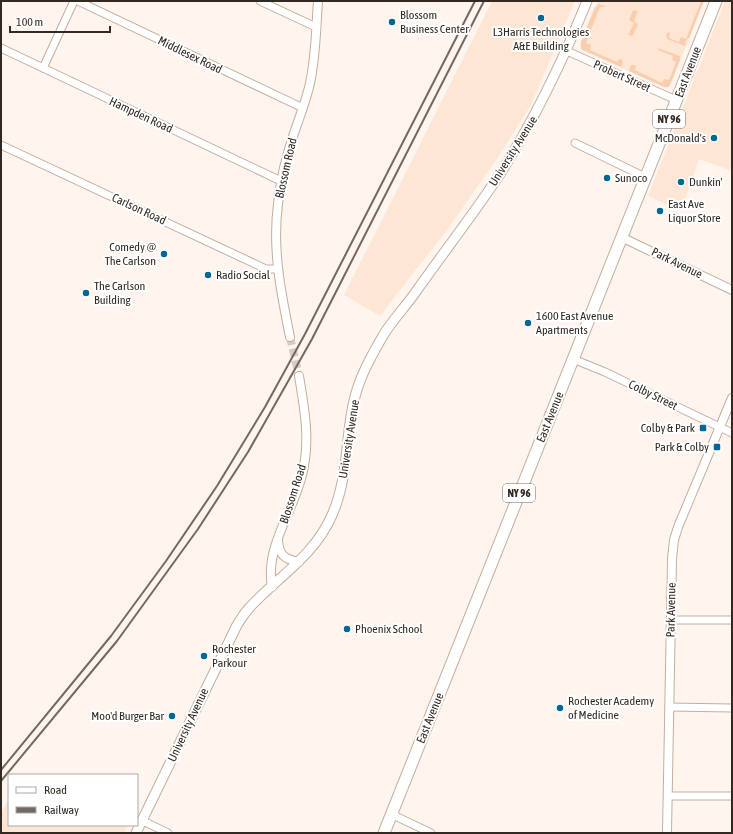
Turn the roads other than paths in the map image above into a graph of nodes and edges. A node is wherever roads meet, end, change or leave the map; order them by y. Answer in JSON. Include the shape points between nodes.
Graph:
{"nodes":[{"id":1,"x":74,"y":1,"type":"edge"},
{"id":2,"x":78,"y":1,"type":"edge"},
{"id":3,"x":260,"y":1,"type":"edge"},
{"id":4,"x":318,"y":1,"type":"edge"},
{"id":5,"x":587,"y":1,"type":"edge"},
{"id":6,"x":716,"y":1,"type":"edge"},
{"id":7,"x":316,"y":27,"type":"junction"},
{"id":8,"x":1,"y":48,"type":"edge"},
{"id":9,"x":567,"y":51,"type":"junction"},
{"id":10,"x":43,"y":68,"type":"junction"},
{"id":11,"x":676,"y":100,"type":"junction"},
{"id":12,"x":303,"y":108,"type":"junction"},
{"id":13,"x":575,"y":143,"type":"dead end"},
{"id":14,"x":1,"y":145,"type":"edge"},
{"id":15,"x":646,"y":177,"type":"junction"},
{"id":16,"x":281,"y":181,"type":"junction"},
{"id":17,"x":621,"y":237,"type":"junction"},
{"id":18,"x":278,"y":269,"type":"junction"},
{"id":19,"x":732,"y":290,"type":"edge"},
{"id":20,"x":290,"y":337,"type":"tunnel mouth"},
{"id":21,"x":573,"y":359,"type":"junction"},
{"id":22,"x":299,"y":376,"type":"tunnel mouth"},
{"id":23,"x":732,"y":398,"type":"edge"},
{"id":24,"x":719,"y":428,"type":"junction"},
{"id":25,"x":732,"y":434,"type":"edge"},
{"id":26,"x":278,"y":539,"type":"junction"},
{"id":27,"x":299,"y":562,"type":"junction"},
{"id":28,"x":272,"y":586,"type":"junction"},
{"id":29,"x":671,"y":620,"type":"junction"},
{"id":30,"x":732,"y":620,"type":"edge"},
{"id":31,"x":669,"y":707,"type":"junction"},
{"id":32,"x":732,"y":708,"type":"edge"},
{"id":33,"x":668,"y":796,"type":"junction"},
{"id":34,"x":732,"y":796,"type":"edge"},
{"id":35,"x":391,"y":814,"type":"junction"},
{"id":36,"x":143,"y":821,"type":"junction"},
{"id":37,"x":136,"y":833,"type":"edge"},
{"id":38,"x":168,"y":833,"type":"edge"},
{"id":39,"x":384,"y":833,"type":"edge"},
{"id":40,"x":431,"y":833,"type":"edge"},
{"id":41,"x":667,"y":833,"type":"edge"}],
"edges":[{"from":1,"to":10,"type":"street"},
{"from":2,"to":12,"type":"street","name":"Middlesex Road"},
{"from":3,"to":7,"type":"street"},
{"from":4,"to":7,"type":"street","name":"Blossom Road"},
{"from":5,"to":9,"type":"main road","name":"University Avenue"},
{"from":6,"to":11,"type":"main road","name":"East Avenue","number":"NY 96"},
{"from":7,"to":12,"type":"street","name":"Blossom Road","via":[[310,84]]},
{"from":8,"to":10,"type":"street","name":"Hampden Road"},
{"from":9,"to":11,"type":"street","name":"Probert Street"},
{"from":9,"to":27,"type":"main road","name":"University Avenue","via":[[536,115],[500,174],[385,334],[366,368],[350,417],[344,472],[333,514],[324,532]]},
{"from":10,"to":16,"type":"street","name":"Hampden Road"},
{"from":11,"to":15,"type":"main road","name":"East Avenue","number":"NY 96"},
{"from":12,"to":16,"type":"street","name":"Blossom Road"},
{"from":13,"to":15,"type":"street"},
{"from":14,"to":18,"type":"street","name":"Carlson Road","via":[[266,269]]},
{"from":15,"to":17,"type":"main road","name":"East Avenue","number":"NY 96"},
{"from":16,"to":18,"type":"street","name":"Blossom Road","via":[[276,224]]},
{"from":17,"to":19,"type":"street","name":"Park Avenue"},
{"from":17,"to":21,"type":"main road","name":"East Avenue","number":"NY 96"},
{"from":18,"to":20,"type":"street","name":"Blossom Road"},
{"from":21,"to":24,"type":"street","name":"Colby Street"},
{"from":21,"to":35,"type":"main road","name":"East Avenue","number":"NY 96"},
{"from":22,"to":26,"type":"street","name":"Blossom Road","via":[[306,423],[305,459],[293,503]]},
{"from":23,"to":24,"type":"street","name":"Park Avenue"},
{"from":24,"to":25,"type":"street","name":"Colby Street"},
{"from":24,"to":29,"type":"street","name":"Park Avenue","via":[[675,536]]},
{"from":26,"to":27,"type":"street","via":[[281,554]]},
{"from":26,"to":28,"type":"street","name":"Blossom Road","via":[[271,561]]},
{"from":27,"to":28,"type":"main road","name":"University Avenue"},
{"from":28,"to":36,"type":"main road","name":"University Avenue","via":[[249,608],[237,625]]},
{"from":29,"to":30,"type":"street"},
{"from":29,"to":31,"type":"street","name":"Park Avenue"},
{"from":31,"to":32,"type":"street"},
{"from":31,"to":33,"type":"street","name":"Park Avenue"},
{"from":33,"to":34,"type":"street"},
{"from":33,"to":41,"type":"street","name":"Park Avenue"},
{"from":35,"to":39,"type":"main road","name":"East Avenue","number":"NY 96"},
{"from":35,"to":40,"type":"street"},
{"from":36,"to":37,"type":"main road","name":"University Avenue"},
{"from":36,"to":38,"type":"street"}]}
